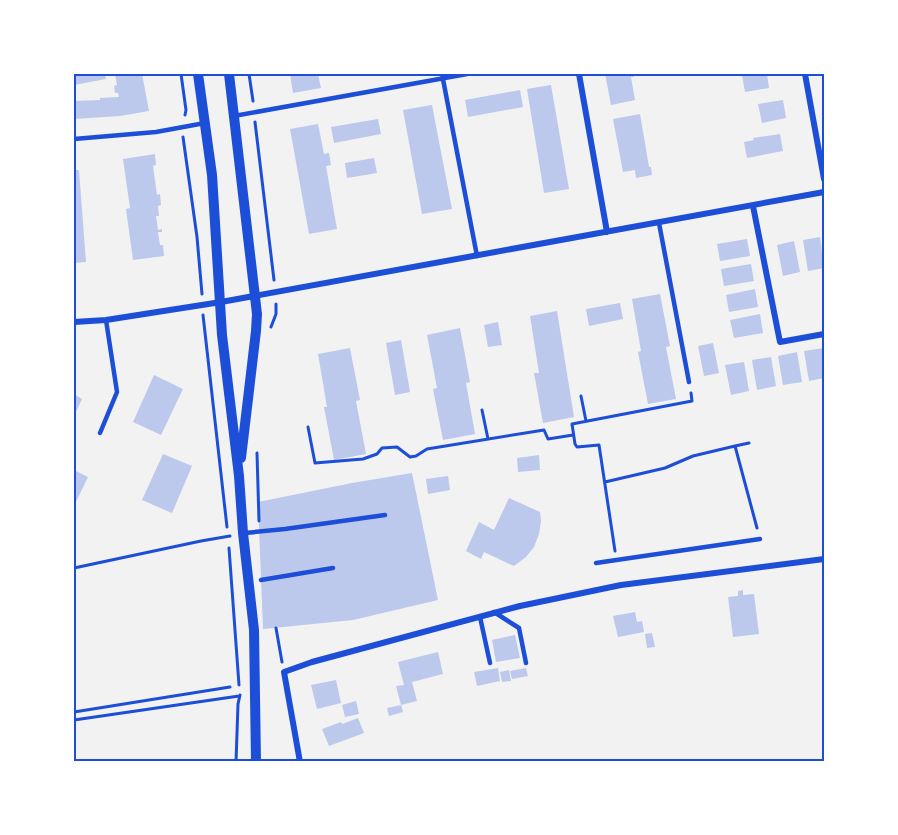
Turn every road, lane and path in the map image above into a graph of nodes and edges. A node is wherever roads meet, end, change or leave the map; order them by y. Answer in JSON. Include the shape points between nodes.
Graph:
{"nodes":[{"id":1,"x":181,"y":74,"type":"edge"},
{"id":2,"x":198,"y":74,"type":"edge"},
{"id":3,"x":229,"y":74,"type":"edge"},
{"id":4,"x":249,"y":74,"type":"edge"},
{"id":5,"x":467,"y":74,"type":"edge"},
{"id":6,"x":579,"y":74,"type":"edge"},
{"id":7,"x":805,"y":74,"type":"edge"},
{"id":8,"x":442,"y":76,"type":"edge"},
{"id":9,"x":254,"y":112,"type":"junction"},
{"id":10,"x":234,"y":116,"type":"junction"},
{"id":11,"x":205,"y":123,"type":"junction"},
{"id":12,"x":182,"y":127,"type":"junction"},
{"id":13,"x":74,"y":139,"type":"edge"},
{"id":14,"x":825,"y":179,"type":"edge"},
{"id":15,"x":825,"y":192,"type":"edge"},
{"id":16,"x":753,"y":206,"type":"junction"},
{"id":17,"x":659,"y":223,"type":"junction"},
{"id":18,"x":607,"y":232,"type":"junction"},
{"id":19,"x":477,"y":256,"type":"junction"},
{"id":20,"x":276,"y":292,"type":"junction"},
{"id":21,"x":255,"y":296,"type":"junction"},
{"id":22,"x":220,"y":302,"type":"junction"},
{"id":23,"x":202,"y":305,"type":"junction"},
{"id":24,"x":106,"y":320,"type":"junction"},
{"id":25,"x":74,"y":322,"type":"edge"},
{"id":26,"x":256,"y":331,"type":"junction"},
{"id":27,"x":825,"y":334,"type":"edge"},
{"id":28,"x":689,"y":382,"type":"joint"},
{"id":29,"x":581,"y":396,"type":"dead end"},
{"id":30,"x":482,"y":410,"type":"dead end"},
{"id":31,"x":586,"y":421,"type":"junction"},
{"id":32,"x":308,"y":427,"type":"dead end"},
{"id":33,"x":100,"y":433,"type":"dead end"},
{"id":34,"x":573,"y":435,"type":"junction"},
{"id":35,"x":488,"y":439,"type":"junction"},
{"id":36,"x":748,"y":443,"type":"dead end"},
{"id":37,"x":735,"y":446,"type":"junction"},
{"id":38,"x":257,"y":452,"type":"dead end"},
{"id":39,"x":239,"y":476,"type":"junction"},
{"id":40,"x":605,"y":482,"type":"junction"},
{"id":41,"x":385,"y":515,"type":"dead end"},
{"id":42,"x":259,"y":532,"type":"junction"},
{"id":43,"x":243,"y":534,"type":"junction"},
{"id":44,"x":228,"y":536,"type":"junction"},
{"id":45,"x":760,"y":539,"type":"joint"},
{"id":46,"x":229,"y":548,"type":"dead end"},
{"id":47,"x":825,"y":559,"type":"edge"},
{"id":48,"x":617,"y":560,"type":"junction"},
{"id":49,"x":596,"y":563,"type":"dead end"},
{"id":50,"x":74,"y":568,"type":"edge"},
{"id":51,"x":333,"y":568,"type":"dead end"},
{"id":52,"x":261,"y":580,"type":"dead end"},
{"id":53,"x":494,"y":612,"type":"junction"},
{"id":54,"x":480,"y":616,"type":"junction"},
{"id":55,"x":276,"y":628,"type":"dead end"},
{"id":56,"x":490,"y":663,"type":"dead end"},
{"id":57,"x":526,"y":663,"type":"dead end"},
{"id":58,"x":284,"y":672,"type":"junction"},
{"id":59,"x":230,"y":687,"type":"dead end"},
{"id":60,"x":240,"y":695,"type":"junction"},
{"id":61,"x":256,"y":695,"type":"junction"},
{"id":62,"x":74,"y":712,"type":"edge"},
{"id":63,"x":74,"y":720,"type":"edge"},
{"id":64,"x":236,"y":762,"type":"edge"},
{"id":65,"x":256,"y":762,"type":"edge"},
{"id":66,"x":300,"y":762,"type":"edge"}],
"edges":[{"from":1,"to":12,"type":"path","via":[[186,110]]},
{"from":2,"to":11,"type":"street"},
{"from":3,"to":10,"type":"street"},
{"from":4,"to":9,"type":"path"},
{"from":5,"to":8,"type":"lane"},
{"from":6,"to":18,"type":"street"},
{"from":7,"to":14,"type":"street"},
{"from":8,"to":9,"type":"lane"},
{"from":8,"to":19,"type":"lane"},
{"from":9,"to":10,"type":"lane"},
{"from":9,"to":20,"type":"path"},
{"from":10,"to":21,"type":"street"},
{"from":11,"to":12,"type":"lane"},
{"from":11,"to":22,"type":"street"},
{"from":12,"to":13,"type":"lane"},
{"from":12,"to":23,"type":"path"},
{"from":15,"to":16,"type":"street"},
{"from":16,"to":17,"type":"street"},
{"from":16,"to":27,"type":"street","via":[[780,342]]},
{"from":17,"to":18,"type":"street"},
{"from":17,"to":28,"type":"lane"},
{"from":18,"to":19,"type":"street"},
{"from":19,"to":20,"type":"street"},
{"from":20,"to":21,"type":"street"},
{"from":20,"to":26,"type":"path","via":[[271,329]]},
{"from":21,"to":22,"type":"street"},
{"from":21,"to":26,"type":"street"},
{"from":22,"to":23,"type":"street"},
{"from":22,"to":39,"type":"street"},
{"from":23,"to":24,"type":"street"},
{"from":23,"to":44,"type":"path"},
{"from":24,"to":25,"type":"street"},
{"from":24,"to":33,"type":"lane","via":[[117,392]]},
{"from":26,"to":39,"type":"street"},
{"from":28,"to":31,"type":"path","via":[[692,401]]},
{"from":29,"to":31,"type":"path"},
{"from":30,"to":35,"type":"path"},
{"from":31,"to":34,"type":"path","via":[[572,424]]},
{"from":32,"to":35,"type":"path","via":[[315,463],[363,459],[382,448],[396,447],[410,457],[427,449]]},
{"from":34,"to":35,"type":"path","via":[[548,439],[544,430]]},
{"from":34,"to":40,"type":"path","via":[[577,447],[599,445]]},
{"from":36,"to":37,"type":"path"},
{"from":37,"to":40,"type":"path"},
{"from":37,"to":45,"type":"path"},
{"from":38,"to":42,"type":"path"},
{"from":39,"to":43,"type":"street"},
{"from":40,"to":48,"type":"path"},
{"from":41,"to":42,"type":"lane"},
{"from":42,"to":43,"type":"lane"},
{"from":43,"to":44,"type":"path"},
{"from":43,"to":61,"type":"street","via":[[254,630]]},
{"from":44,"to":50,"type":"path"},
{"from":45,"to":48,"type":"lane"},
{"from":46,"to":60,"type":"path"},
{"from":47,"to":53,"type":"street","via":[[621,585]]},
{"from":48,"to":49,"type":"lane"},
{"from":51,"to":52,"type":"lane"},
{"from":53,"to":54,"type":"street"},
{"from":53,"to":57,"type":"lane","via":[[519,628]]},
{"from":54,"to":56,"type":"lane"},
{"from":54,"to":58,"type":"street"},
{"from":55,"to":58,"type":"path"},
{"from":58,"to":66,"type":"street"},
{"from":59,"to":62,"type":"path"},
{"from":60,"to":61,"type":"path"},
{"from":60,"to":63,"type":"path"},
{"from":60,"to":64,"type":"path"},
{"from":61,"to":65,"type":"street"}]}
